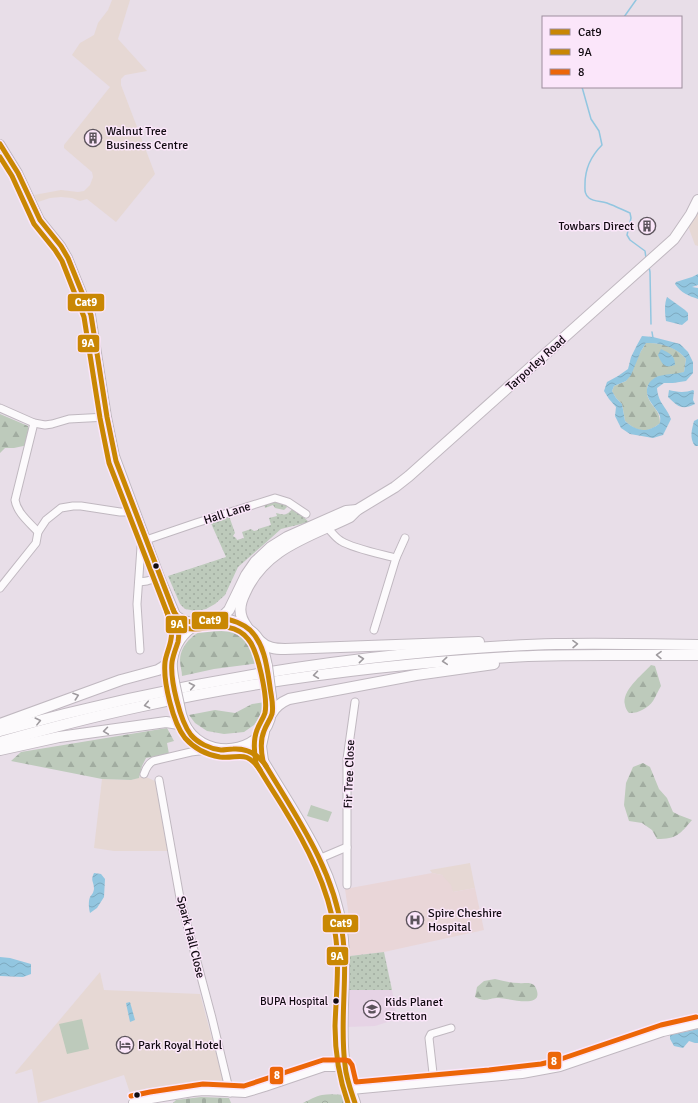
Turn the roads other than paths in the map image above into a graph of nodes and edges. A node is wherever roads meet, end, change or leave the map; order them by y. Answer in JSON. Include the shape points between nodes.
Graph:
{"nodes":[{"id":1,"x":0,"y":144,"type":"edge"},
{"id":2,"x":698,"y":200,"type":"edge"},
{"id":3,"x":0,"y":408,"type":"edge"},
{"id":4,"x":107,"y":417,"type":"junction"},
{"id":5,"x":34,"y":423,"type":"junction"},
{"id":6,"x":135,"y":511,"type":"junction"},
{"id":7,"x":306,"y":514,"type":"dead end"},
{"id":8,"x":323,"y":526,"type":"junction"},
{"id":9,"x":38,"y":532,"type":"junction"},
{"id":10,"x":405,"y":538,"type":"dead end"},
{"id":11,"x":146,"y":540,"type":"junction"},
{"id":12,"x":142,"y":547,"type":"dead end"},
{"id":13,"x":396,"y":558,"type":"junction"},
{"id":14,"x":160,"y":577,"type":"junction"},
{"id":15,"x":139,"y":582,"type":"junction"},
{"id":16,"x":0,"y":588,"type":"edge"},
{"id":17,"x":176,"y":615,"type":"junction"},
{"id":18,"x":215,"y":619,"type":"junction"},
{"id":19,"x":200,"y":622,"type":"junction"},
{"id":20,"x":247,"y":627,"type":"junction"},
{"id":21,"x":374,"y":630,"type":"dead end"},
{"id":22,"x":178,"y":644,"type":"junction"},
{"id":23,"x":263,"y":644,"type":"junction"},
{"id":24,"x":555,"y":644,"type":"junction"},
{"id":25,"x":698,"y":645,"type":"edge"},
{"id":26,"x":140,"y":650,"type":"dead end"},
{"id":27,"x":555,"y":655,"type":"junction"},
{"id":28,"x":698,"y":655,"type":"edge"},
{"id":29,"x":172,"y":660,"type":"junction"},
{"id":30,"x":355,"y":702,"type":"dead end"},
{"id":31,"x":274,"y":710,"type":"junction"},
{"id":32,"x":0,"y":724,"type":"edge"},
{"id":33,"x":188,"y":730,"type":"junction"},
{"id":34,"x":0,"y":731,"type":"edge"},
{"id":35,"x":264,"y":732,"type":"junction"},
{"id":36,"x":195,"y":738,"type":"junction"},
{"id":37,"x":0,"y":742,"type":"edge"},
{"id":38,"x":216,"y":749,"type":"junction"},
{"id":39,"x":236,"y":749,"type":"junction"},
{"id":40,"x":0,"y":750,"type":"edge"},
{"id":41,"x":191,"y":752,"type":"junction"},
{"id":42,"x":263,"y":761,"type":"junction"},
{"id":43,"x":144,"y":774,"type":"dead end"},
{"id":44,"x":159,"y":780,"type":"dead end"},
{"id":45,"x":347,"y":847,"type":"junction"},
{"id":46,"x":321,"y":858,"type":"junction"},
{"id":47,"x":347,"y":885,"type":"dead end"},
{"id":48,"x":698,"y":1024,"type":"edge"},
{"id":49,"x":451,"y":1028,"type":"dead end"},
{"id":50,"x":345,"y":1067,"type":"junction"},
{"id":51,"x":434,"y":1082,"type":"junction"},
{"id":52,"x":351,"y":1090,"type":"junction"},
{"id":53,"x":230,"y":1093,"type":"junction"},
{"id":54,"x":134,"y":1103,"type":"edge"},
{"id":55,"x":355,"y":1103,"type":"edge"}],
"edges":[{"from":1,"to":4,"type":"main road","via":[[18,173],[40,220],[68,258],[91,315]]},
{"from":2,"to":8,"type":"highway","name":"Tarporley Road","via":[[674,239],[420,467],[350,517]]},
{"from":3,"to":5,"type":"street"},
{"from":4,"to":5,"type":"street","via":[[69,419],[45,425]]},
{"from":4,"to":6,"type":"main road","via":[[116,461]]},
{"from":5,"to":9,"type":"street","via":[[15,500],[16,506]]},
{"from":6,"to":9,"type":"street","via":[[67,506],[46,520]]},
{"from":6,"to":11,"type":"main road"},
{"from":7,"to":11,"type":"street","name":"Hall Lane","via":[[288,502],[276,498]]},
{"from":8,"to":13,"type":"street","via":[[347,544]]},
{"from":8,"to":18,"type":"highway","name":"Tarporley Road","via":[[287,537],[270,547],[246,575],[229,610]]},
{"from":8,"to":20,"type":"highway","name":"Tarporley Road","via":[[281,550],[260,568],[248,587],[240,607],[240,615]]},
{"from":9,"to":16,"type":"street","via":[[36,543]]},
{"from":10,"to":13,"type":"street"},
{"from":11,"to":14,"type":"main road"},
{"from":12,"to":15,"type":"street"},
{"from":13,"to":21,"type":"street"},
{"from":14,"to":15,"type":"street"},
{"from":14,"to":17,"type":"main road"},
{"from":15,"to":26,"type":"street","via":[[137,604]]},
{"from":17,"to":19,"type":"main road","via":[[188,622]]},
{"from":17,"to":22,"type":"main road","via":[[179,628]]},
{"from":18,"to":19,"type":"highway"},
{"from":18,"to":20,"type":"highway","via":[[231,620]]},
{"from":19,"to":22,"type":"highway","via":[[185,632]]},
{"from":20,"to":23,"type":"highway"},
{"from":22,"to":29,"type":"highway"},
{"from":23,"to":24,"type":"highway","via":[[276,649],[478,642]]},
{"from":23,"to":31,"type":"highway","bridge":true},
{"from":24,"to":25,"type":"highway","one_way":true},
{"from":34,"to":24,"type":"highway","one_way":true,"via":[[130,698],[260,673],[416,653]]},
{"from":28,"to":27,"type":"highway","one_way":true},
{"from":27,"to":31,"type":"highway","via":[[350,687],[290,699]]},
{"from":27,"to":37,"type":"highway","one_way":true,"via":[[396,666],[260,684],[136,707]]},
{"from":32,"to":29,"type":"highway","one_way":true,"via":[[163,667]]},
{"from":29,"to":33,"type":"highway","bridge":true,"via":[[179,705]]},
{"from":30,"to":45,"type":"street","name":"Fir Tree Close","via":[[348,759]]},
{"from":31,"to":35,"type":"highway"},
{"from":33,"to":36,"type":"highway"},
{"from":33,"to":40,"type":"highway","one_way":true,"via":[[176,723],[166,722],[59,737]]},
{"from":35,"to":39,"type":"highway"},
{"from":35,"to":42,"type":"highway","via":[[261,746]]},
{"from":36,"to":38,"type":"highway"},
{"from":36,"to":41,"type":"street","via":[[195,747]]},
{"from":38,"to":39,"type":"highway"},
{"from":38,"to":41,"type":"street"},
{"from":39,"to":42,"type":"highway","via":[[250,751]]},
{"from":41,"to":43,"type":"street","via":[[150,762]]},
{"from":42,"to":46,"type":"highway"},
{"from":44,"to":53,"type":"street","name":"Spark Hall Close","via":[[180,898]]},
{"from":45,"to":46,"type":"street"},
{"from":45,"to":47,"type":"street","name":"Fir Tree Close"},
{"from":46,"to":50,"type":"highway","via":[[330,878],[343,932],[342,1034]]},
{"from":48,"to":51,"type":"main road","via":[[663,1032],[560,1067],[522,1074]]},
{"from":49,"to":51,"type":"street","via":[[434,1032],[429,1038]]},
{"from":50,"to":52,"type":"highway"},
{"from":50,"to":53,"type":"main road","via":[[324,1068],[250,1092]]},
{"from":51,"to":52,"type":"main road"},
{"from":52,"to":55,"type":"highway"},
{"from":53,"to":54,"type":"main road","via":[[193,1092]]}]}
